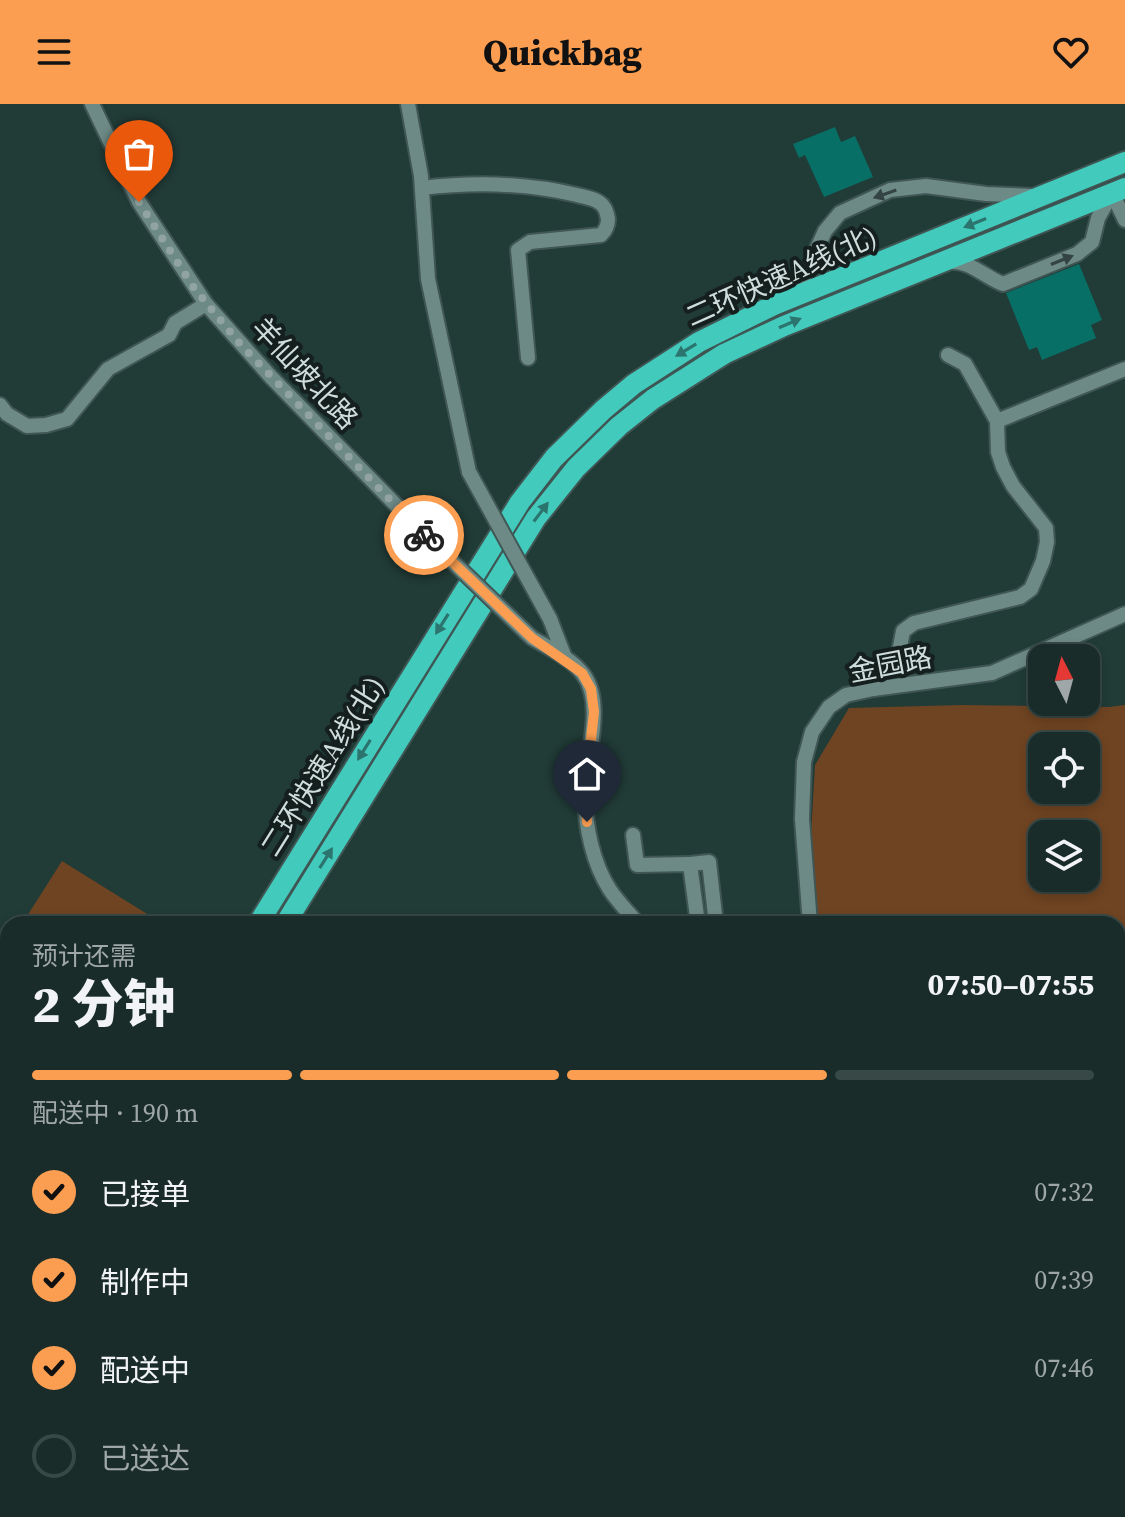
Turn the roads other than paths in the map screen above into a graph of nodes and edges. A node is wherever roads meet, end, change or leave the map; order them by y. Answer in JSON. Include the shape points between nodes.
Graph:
{"nodes":[{"id":1,"x":92,"y":104,"type":"edge"},
{"id":2,"x":408,"y":104,"type":"edge"},
{"id":3,"x":1125,"y":162,"type":"edge"},
{"id":4,"x":422,"y":188,"type":"junction"},
{"id":5,"x":1119,"y":190,"type":"edge"},
{"id":6,"x":1045,"y":195,"type":"junction"},
{"id":7,"x":1125,"y":220,"type":"edge"},
{"id":8,"x":939,"y":263,"type":"junction"},
{"id":9,"x":206,"y":304,"type":"junction"},
{"id":10,"x":774,"y":305,"type":"junction"},
{"id":11,"x":948,"y":355,"type":"dead end"},
{"id":12,"x":528,"y":358,"type":"dead end"},
{"id":13,"x":1125,"y":369,"type":"edge"},
{"id":14,"x":0,"y":405,"type":"edge"},
{"id":15,"x":997,"y":421,"type":"junction"},
{"id":16,"x":1125,"y":614,"type":"edge"},
{"id":17,"x":565,"y":658,"type":"junction"},
{"id":18,"x":873,"y":689,"type":"junction"},
{"id":19,"x":633,"y":835,"type":"dead end"},
{"id":20,"x":690,"y":864,"type":"junction"},
{"id":21,"x":263,"y":916,"type":"edge"},
{"id":22,"x":290,"y":916,"type":"edge"},
{"id":23,"x":631,"y":916,"type":"edge"},
{"id":24,"x":697,"y":916,"type":"edge"},
{"id":25,"x":715,"y":916,"type":"edge"},
{"id":26,"x":809,"y":916,"type":"edge"}],
"edges":[{"from":1,"to":9,"type":"street","name":"羊仙坡北路","via":[[139,202]]},
{"from":2,"to":4,"type":"street"},
{"from":3,"to":6,"type":"highway","name":"二环快速A线(北)"},
{"from":4,"to":12,"type":"street","via":[[507,186],[599,201],[608,216],[601,235],[530,242],[518,250]]},
{"from":4,"to":17,"type":"street","bridge":true,"via":[[428,279],[469,472],[550,619]]},
{"from":5,"to":7,"type":"street"},
{"from":5,"to":8,"type":"highway"},
{"from":8,"to":5,"type":"street","one_way":true,"via":[[971,266],[1003,284],[1077,254],[1092,242],[1098,218]]},
{"from":6,"to":10,"type":"highway","name":"二环快速A线(北)","one_way":true},
{"from":6,"to":10,"type":"street","one_way":true,"via":[[1018,197],[926,186],[890,190],[840,213],[825,231],[804,277]]},
{"from":22,"to":8,"type":"highway","one_way":true,"via":[[536,518],[598,445],[653,399],[724,354]]},
{"from":9,"to":14,"type":"street","via":[[175,323],[169,335],[108,369],[67,419],[27,426]]},
{"from":9,"to":17,"type":"street","name":"羊仙坡北路","bridge":true,"via":[[433,543],[532,638]]},
{"from":10,"to":21,"type":"highway","name":"二环快速A线(北)","one_way":true,"via":[[699,342],[634,384],[554,458],[478,566]]},
{"from":11,"to":15,"type":"street","via":[[965,364]]},
{"from":13,"to":15,"type":"street"},
{"from":15,"to":18,"type":"street","via":[[1003,467],[1046,528],[1043,561],[1031,589],[1020,597],[914,623],[903,631],[897,663],[878,674]]},
{"from":16,"to":18,"type":"street","name":"金园路","via":[[992,673]]},
{"from":17,"to":23,"type":"street","via":[[591,689],[594,712],[585,794],[594,853],[609,889]]},
{"from":18,"to":26,"type":"street","name":"金园路","via":[[846,695],[829,707],[812,732],[804,762],[802,819]]},
{"from":19,"to":20,"type":"street","via":[[637,865]]},
{"from":20,"to":24,"type":"street"},
{"from":20,"to":25,"type":"street","via":[[709,862]]}]}
